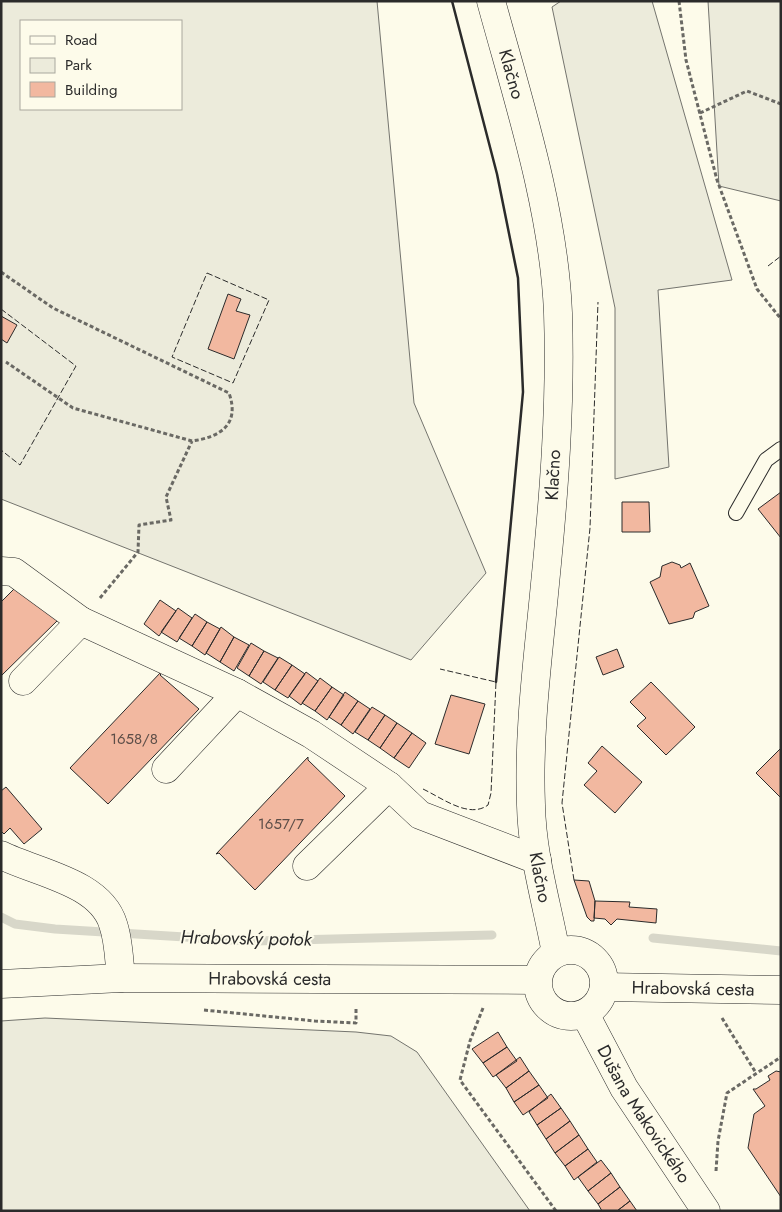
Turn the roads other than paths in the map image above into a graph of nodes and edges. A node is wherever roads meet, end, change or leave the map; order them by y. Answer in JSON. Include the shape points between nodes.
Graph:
{"nodes":[{"id":1,"x":491,"y":1,"type":"edge"},
{"id":2,"x":781,"y":449,"type":"edge"},
{"id":3,"x":736,"y":513,"type":"dead end"},
{"id":4,"x":1,"y":571,"type":"edge"},
{"id":5,"x":81,"y":621,"type":"junction"},
{"id":6,"x":23,"y":681,"type":"dead end"},
{"id":7,"x":237,"y":693,"type":"junction"},
{"id":8,"x":166,"y":769,"type":"dead end"},
{"id":9,"x":389,"y":786,"type":"junction"},
{"id":10,"x":1,"y":855,"type":"edge"},
{"id":11,"x":537,"y":860,"type":"junction"},
{"id":12,"x":307,"y":866,"type":"dead end"},
{"id":13,"x":556,"y":953,"type":"junction"},
{"id":14,"x":121,"y":978,"type":"junction"},
{"id":15,"x":537,"y":980,"type":"junction"},
{"id":16,"x":1,"y":984,"type":"edge"},
{"id":17,"x":604,"y":987,"type":"junction"},
{"id":18,"x":781,"y":990,"type":"edge"},
{"id":19,"x":585,"y":1014,"type":"junction"},
{"id":20,"x":706,"y":1211,"type":"edge"}],
"edges":[{"from":1,"to":11,"type":"street","name":"Klačno","via":[[530,141],[548,230],[558,310],[559,378],[551,521],[533,687],[530,752],[531,808]]},
{"from":2,"to":3,"type":"lane","via":[[766,460]]},
{"from":4,"to":5,"type":"street","via":[[14,572]]},
{"from":5,"to":6,"type":"street"},
{"from":5,"to":7,"type":"street"},
{"from":7,"to":8,"type":"street"},
{"from":7,"to":9,"type":"street","via":[[311,734]]},
{"from":9,"to":11,"type":"street","via":[[420,815]]},
{"from":9,"to":12,"type":"street"},
{"from":10,"to":14,"type":"street","via":[[90,892],[104,906],[115,936]]},
{"from":11,"to":13,"type":"street","name":"Klačno"},
{"from":13,"to":15,"type":"street","via":[[544,964]]},
{"from":13,"to":17,"type":"street","via":[[574,950],[590,956],[604,975]]},
{"from":14,"to":15,"type":"street","name":"Hrabovská cesta"},
{"from":14,"to":16,"type":"street","name":"Hrabovská cesta"},
{"from":15,"to":19,"type":"street","via":[[538,992],[552,1011],[568,1017]]},
{"from":17,"to":18,"type":"street","name":"Hrabovská cesta"},
{"from":17,"to":19,"type":"street","via":[[598,1003]]},
{"from":19,"to":20,"type":"street","name":"Dušana Makovického","via":[[624,1088]]}]}
